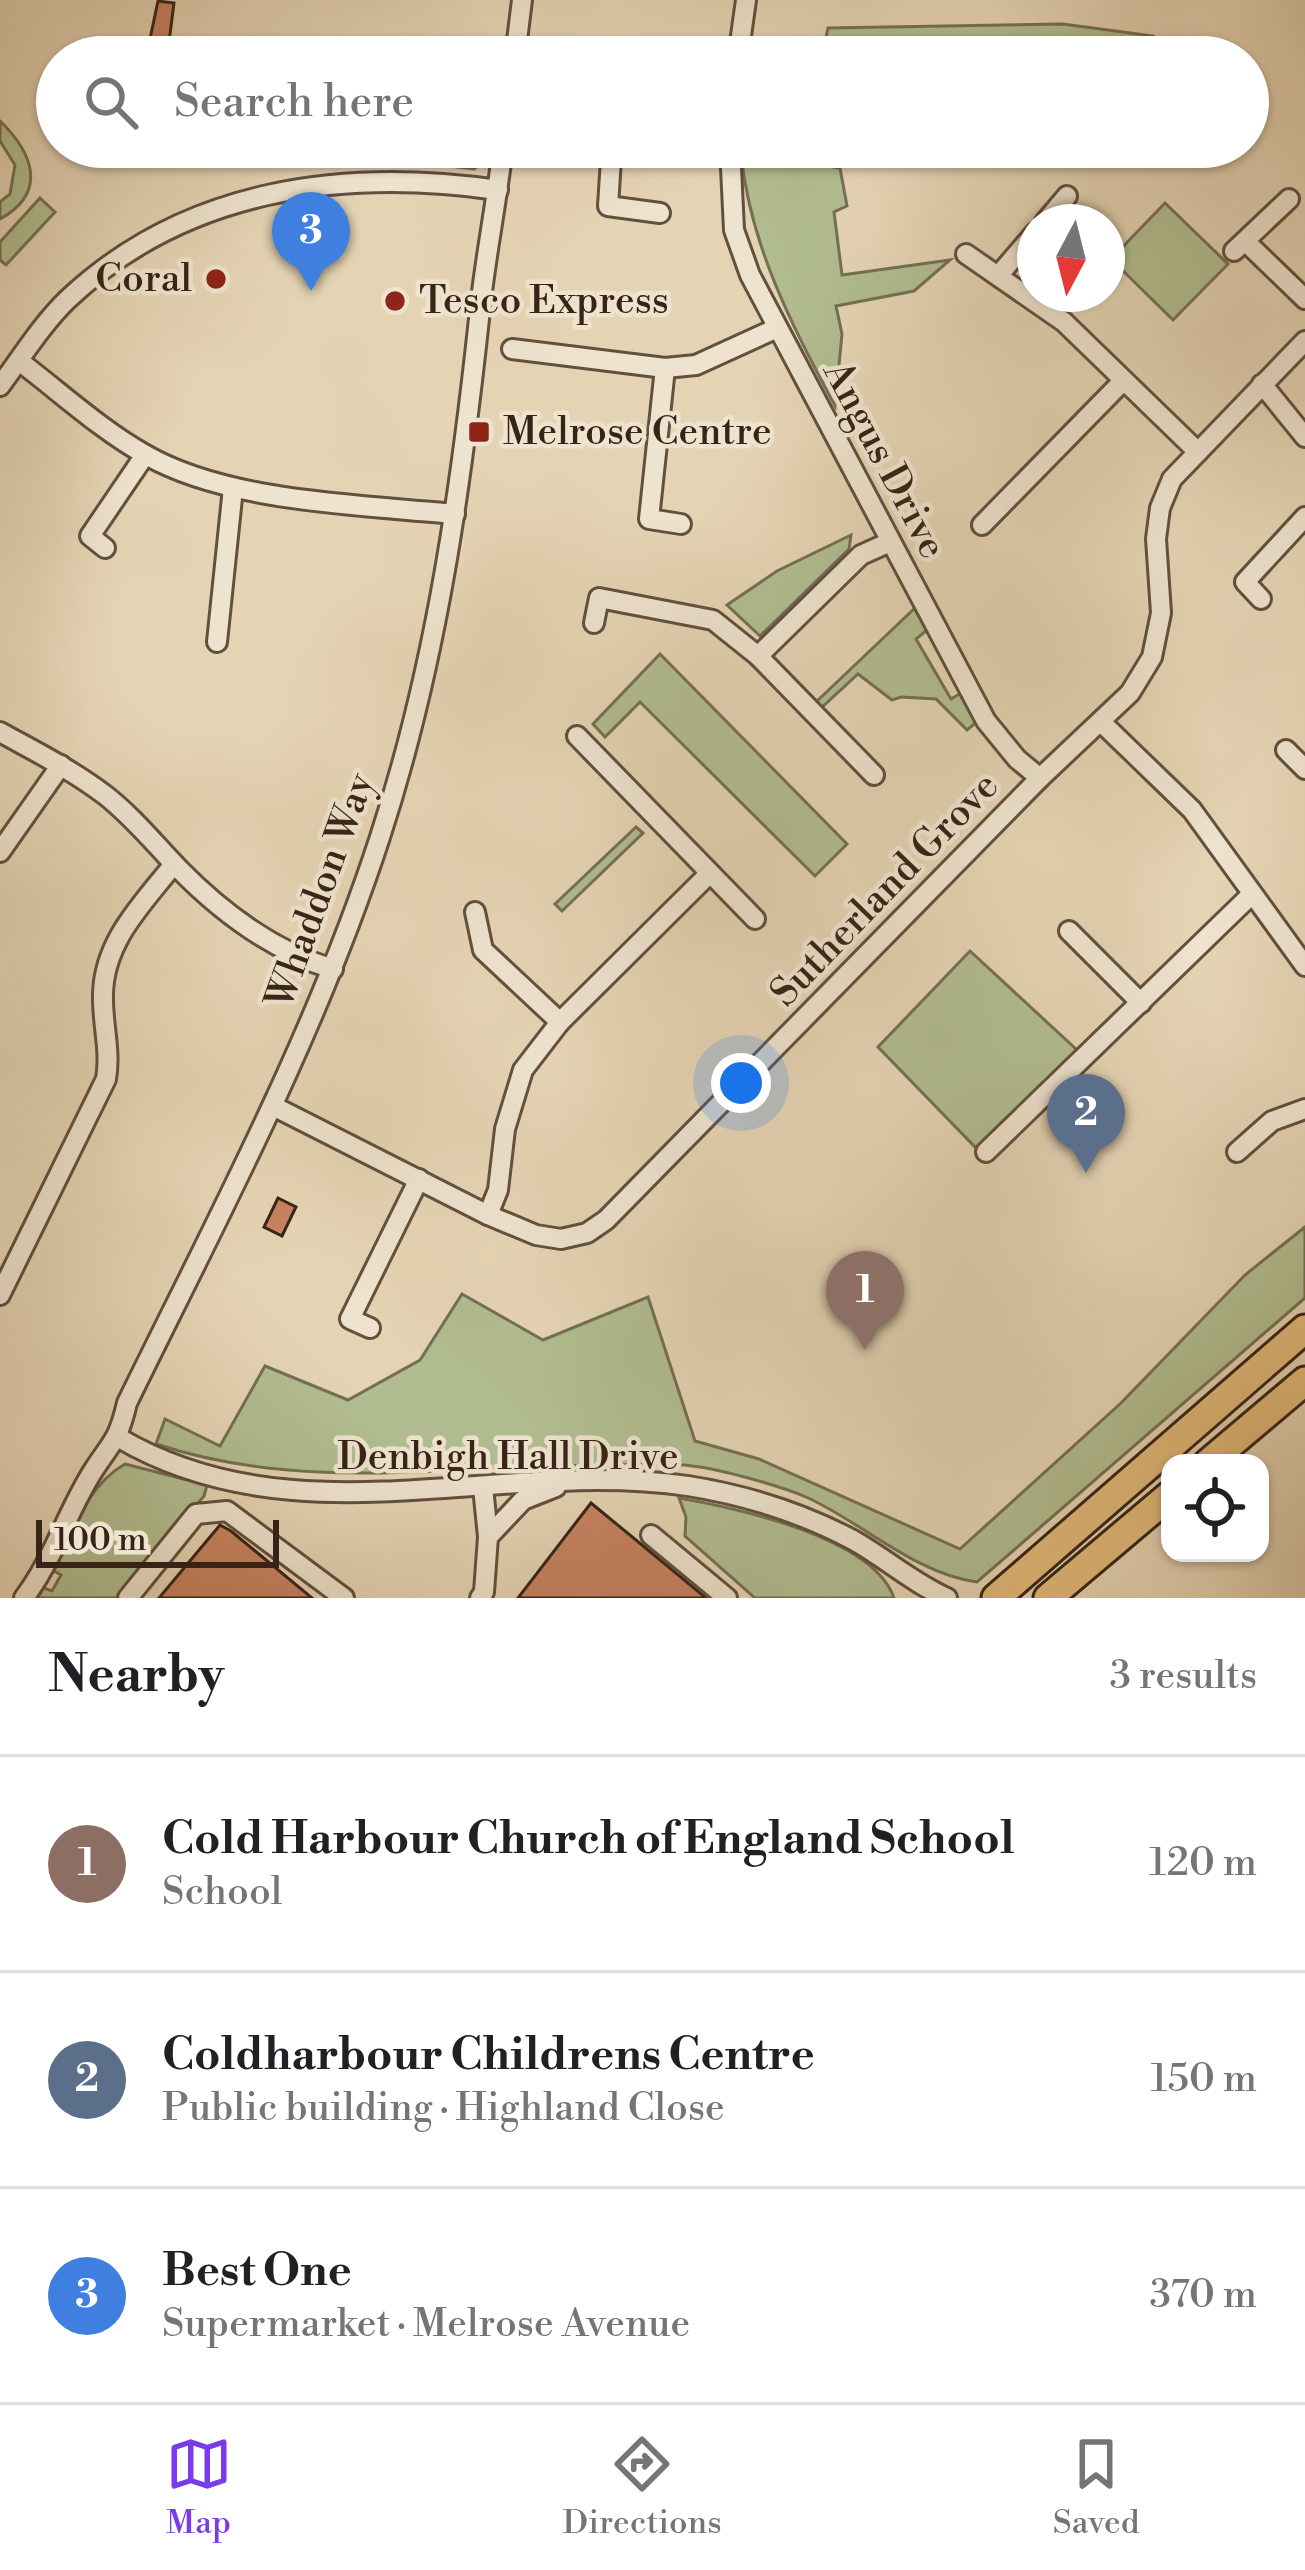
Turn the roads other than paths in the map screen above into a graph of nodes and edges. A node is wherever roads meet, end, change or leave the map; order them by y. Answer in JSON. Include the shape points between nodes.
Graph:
{"nodes":[{"id":1,"x":522,"y":0,"type":"edge"},
{"id":2,"x":746,"y":0,"type":"edge"},
{"id":3,"x":518,"y":36,"type":"edge"},
{"id":4,"x":741,"y":36,"type":"edge"},
{"id":5,"x":501,"y":168,"type":"edge"},
{"id":6,"x":610,"y":168,"type":"edge"},
{"id":7,"x":728,"y":168,"type":"edge"},
{"id":8,"x":498,"y":190,"type":"junction"},
{"id":9,"x":1067,"y":196,"type":"dead end"},
{"id":10,"x":1289,"y":199,"type":"dead end"},
{"id":11,"x":1060,"y":204,"type":"edge"},
{"id":12,"x":660,"y":213,"type":"dead end"},
{"id":13,"x":965,"y":254,"type":"dead end"},
{"id":14,"x":1017,"y":254,"type":"edge"},
{"id":15,"x":998,"y":276,"type":"junction"},
{"id":16,"x":1305,"y":299,"type":"edge"},
{"id":17,"x":775,"y":328,"type":"junction"},
{"id":18,"x":1305,"y":340,"type":"edge"},
{"id":19,"x":512,"y":349,"type":"dead end"},
{"id":20,"x":19,"y":361,"type":"junction"},
{"id":21,"x":665,"y":368,"type":"junction"},
{"id":22,"x":1123,"y":381,"type":"junction"},
{"id":23,"x":1262,"y":384,"type":"junction"},
{"id":24,"x":0,"y":386,"type":"edge"},
{"id":25,"x":1305,"y":437,"type":"edge"},
{"id":26,"x":1198,"y":452,"type":"junction"},
{"id":27,"x":145,"y":454,"type":"junction"},
{"id":28,"x":233,"y":488,"type":"junction"},
{"id":29,"x":455,"y":514,"type":"junction"},
{"id":30,"x":1305,"y":517,"type":"edge"},
{"id":31,"x":995,"y":521,"type":"dead end"},
{"id":32,"x":681,"y":524,"type":"dead end"},
{"id":33,"x":890,"y":542,"type":"junction"},
{"id":34,"x":105,"y":548,"type":"dead end"},
{"id":35,"x":1261,"y":598,"type":"dead end"},
{"id":36,"x":594,"y":622,"type":"dead end"},
{"id":37,"x":217,"y":642,"type":"dead end"},
{"id":38,"x":758,"y":656,"type":"junction"},
{"id":39,"x":1101,"y":722,"type":"junction"},
{"id":40,"x":0,"y":732,"type":"edge"},
{"id":41,"x":577,"y":736,"type":"dead end"},
{"id":42,"x":1286,"y":751,"type":"dead end"},
{"id":43,"x":61,"y":765,"type":"junction"},
{"id":44,"x":1305,"y":769,"type":"edge"},
{"id":45,"x":874,"y":775,"type":"dead end"},
{"id":46,"x":1040,"y":778,"type":"junction"},
{"id":47,"x":0,"y":852,"type":"edge"},
{"id":48,"x":174,"y":864,"type":"junction"},
{"id":49,"x":709,"y":874,"type":"junction"},
{"id":50,"x":1252,"y":894,"type":"junction"},
{"id":51,"x":475,"y":912,"type":"dead end"},
{"id":52,"x":755,"y":919,"type":"dead end"},
{"id":53,"x":1070,"y":931,"type":"dead end"},
{"id":54,"x":1305,"y":966,"type":"edge"},
{"id":55,"x":333,"y":969,"type":"junction"},
{"id":56,"x":1141,"y":1003,"type":"junction"},
{"id":57,"x":560,"y":1022,"type":"junction"},
{"id":58,"x":273,"y":1106,"type":"junction"},
{"id":59,"x":1305,"y":1109,"type":"edge"},
{"id":60,"x":986,"y":1152,"type":"dead end"},
{"id":61,"x":1237,"y":1152,"type":"dead end"},
{"id":62,"x":419,"y":1179,"type":"junction"},
{"id":63,"x":488,"y":1215,"type":"junction"},
{"id":64,"x":0,"y":1295,"type":"edge"},
{"id":65,"x":370,"y":1328,"type":"dead end"},
{"id":66,"x":1305,"y":1328,"type":"edge"},
{"id":67,"x":1305,"y":1381,"type":"edge"},
{"id":68,"x":119,"y":1438,"type":"junction"},
{"id":69,"x":1219,"y":1454,"type":"edge"},
{"id":70,"x":572,"y":1481,"type":"junction"},
{"id":71,"x":483,"y":1487,"type":"junction"},
{"id":72,"x":1161,"y":1503,"type":"edge"},
{"id":73,"x":651,"y":1534,"type":"dead end"},
{"id":74,"x":488,"y":1537,"type":"junction"},
{"id":75,"x":890,"y":1564,"type":"junction"},
{"id":76,"x":24,"y":1598,"type":"edge"},
{"id":77,"x":128,"y":1598,"type":"edge"},
{"id":78,"x":344,"y":1598,"type":"edge"},
{"id":79,"x":479,"y":1598,"type":"edge"},
{"id":80,"x":727,"y":1598,"type":"edge"},
{"id":81,"x":910,"y":1598,"type":"edge"},
{"id":82,"x":946,"y":1598,"type":"edge"},
{"id":83,"x":996,"y":1598,"type":"edge"},
{"id":84,"x":1048,"y":1598,"type":"edge"}],
"edges":[{"from":1,"to":3,"type":"street"},
{"from":2,"to":4,"type":"street"},
{"from":5,"to":8,"type":"street","name":"Whaddon Way"},
{"from":6,"to":12,"type":"street","via":[[608,206]]},
{"from":7,"to":17,"type":"street","name":"Angus Drive","via":[[734,230]]},
{"from":8,"to":20,"type":"street","via":[[374,180],[266,193],[160,235],[113,264],[67,301]]},
{"from":8,"to":29,"type":"street","name":"Whaddon Way"},
{"from":9,"to":11,"type":"street"},
{"from":10,"to":16,"type":"street","via":[[1240,246]]},
{"from":13,"to":15,"type":"street"},
{"from":14,"to":15,"type":"street"},
{"from":15,"to":22,"type":"street","via":[[1064,322]]},
{"from":17,"to":21,"type":"street","via":[[696,364]]},
{"from":17,"to":33,"type":"street","name":"Angus Drive"},
{"from":18,"to":23,"type":"street","name":"Sutherland Grove"},
{"from":19,"to":21,"type":"street"},
{"from":20,"to":24,"type":"street"},
{"from":20,"to":27,"type":"street"},
{"from":21,"to":32,"type":"street","via":[[650,519]]},
{"from":22,"to":26,"type":"street"},
{"from":22,"to":31,"type":"street"},
{"from":23,"to":25,"type":"street"},
{"from":23,"to":26,"type":"street","name":"Sutherland Grove"},
{"from":26,"to":39,"type":"street","name":"Sutherland Grove","via":[[1172,479],[1160,508],[1161,613],[1152,657]]},
{"from":27,"to":28,"type":"street"},
{"from":27,"to":34,"type":"street","via":[[90,536]]},
{"from":28,"to":29,"type":"street"},
{"from":28,"to":37,"type":"street"},
{"from":29,"to":55,"type":"street","name":"Whaddon Way","via":[[403,758]]},
{"from":30,"to":35,"type":"street","via":[[1245,582]]},
{"from":33,"to":38,"type":"street","via":[[861,555]]},
{"from":33,"to":46,"type":"street","name":"Angus Drive","via":[[986,722]]},
{"from":36,"to":38,"type":"street","via":[[599,598],[694,615],[713,620]]},
{"from":38,"to":45,"type":"street"},
{"from":39,"to":46,"type":"street","name":"Sutherland Grove"},
{"from":39,"to":50,"type":"street","via":[[1192,810]]},
{"from":40,"to":43,"type":"street"},
{"from":41,"to":49,"type":"street"},
{"from":42,"to":44,"type":"street"},
{"from":43,"to":47,"type":"street"},
{"from":43,"to":48,"type":"street","via":[[106,796]]},
{"from":46,"to":63,"type":"street","name":"Sutherland Grove","via":[[606,1220],[561,1239]]},
{"from":48,"to":55,"type":"street","via":[[265,940]]},
{"from":48,"to":64,"type":"street","via":[[120,933],[108,962],[106,1079]]},
{"from":49,"to":52,"type":"street"},
{"from":49,"to":57,"type":"street"},
{"from":50,"to":54,"type":"street"},
{"from":50,"to":56,"type":"street"},
{"from":51,"to":57,"type":"street","via":[[483,950]]},
{"from":53,"to":56,"type":"street"},
{"from":55,"to":58,"type":"street","name":"Whaddon Way"},
{"from":56,"to":60,"type":"street"},
{"from":57,"to":63,"type":"street","via":[[523,1070]]},
{"from":58,"to":62,"type":"street","name":"Sutherland Grove"},
{"from":58,"to":68,"type":"street","name":"Whaddon Way","via":[[127,1403]]},
{"from":59,"to":61,"type":"street","via":[[1271,1121]]},
{"from":62,"to":63,"type":"street","name":"Sutherland Grove"},
{"from":62,"to":65,"type":"street","via":[[350,1319]]},
{"from":66,"to":83,"type":"highway"},
{"from":67,"to":69,"type":"highway"},
{"from":68,"to":71,"type":"street","name":"Denbigh Hall Drive","via":[[188,1468],[286,1489]]},
{"from":68,"to":76,"type":"street","name":"Whaddon Way"},
{"from":70,"to":71,"type":"street","name":"Denbigh Hall Drive"},
{"from":70,"to":74,"type":"street","via":[[523,1500]]},
{"from":70,"to":75,"type":"street","name":"Denbigh Hall Drive","via":[[748,1499],[801,1516]]},
{"from":71,"to":74,"type":"street"},
{"from":72,"to":84,"type":"highway"},
{"from":73,"to":80,"type":"street"},
{"from":74,"to":79,"type":"street"},
{"from":75,"to":81,"type":"street"},
{"from":75,"to":82,"type":"street","name":"Denbigh Hall Drive"},
{"from":77,"to":78,"type":"street","via":[[196,1514],[227,1511]]}]}
